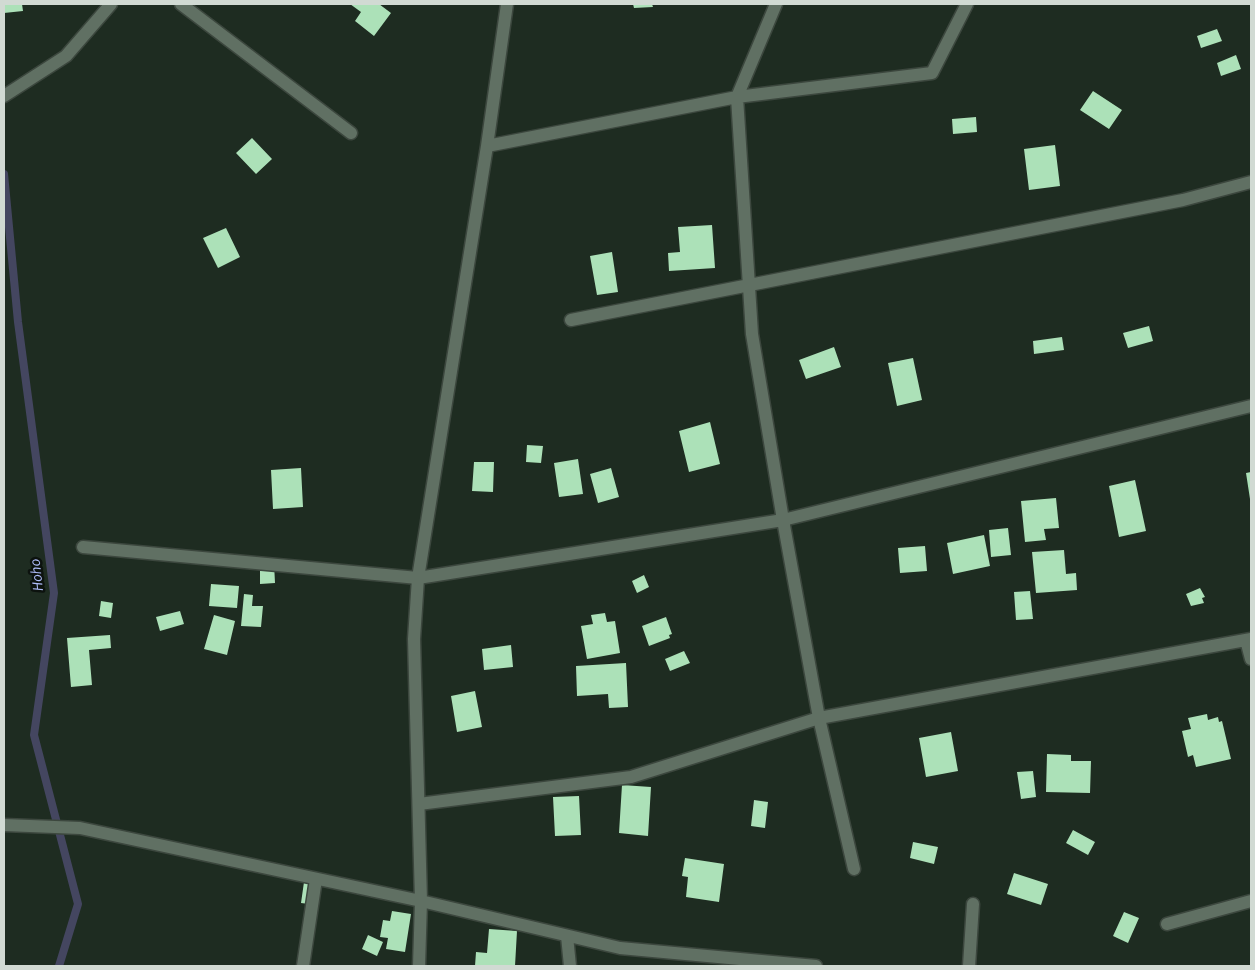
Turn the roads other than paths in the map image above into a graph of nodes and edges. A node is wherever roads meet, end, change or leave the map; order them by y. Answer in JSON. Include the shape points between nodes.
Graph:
{"nodes":[{"id":1,"x":111,"y":4,"type":"edge"},
{"id":2,"x":181,"y":4,"type":"edge"},
{"id":3,"x":507,"y":4,"type":"edge"},
{"id":4,"x":776,"y":4,"type":"edge"},
{"id":5,"x":967,"y":4,"type":"edge"},
{"id":6,"x":4,"y":96,"type":"edge"},
{"id":7,"x":737,"y":97,"type":"junction"},
{"id":8,"x":351,"y":133,"type":"dead end"},
{"id":9,"x":487,"y":146,"type":"junction"},
{"id":10,"x":1251,"y":182,"type":"edge"},
{"id":11,"x":749,"y":285,"type":"junction"},
{"id":12,"x":571,"y":320,"type":"dead end"},
{"id":13,"x":1251,"y":406,"type":"edge"},
{"id":14,"x":783,"y":520,"type":"junction"},
{"id":15,"x":83,"y":547,"type":"dead end"},
{"id":16,"x":418,"y":578,"type":"junction"},
{"id":17,"x":1249,"y":640,"type":"edge"},
{"id":18,"x":1251,"y":659,"type":"edge"},
{"id":19,"x":818,"y":718,"type":"junction"},
{"id":20,"x":420,"y":804,"type":"junction"},
{"id":21,"x":4,"y":825,"type":"edge"},
{"id":22,"x":854,"y":869,"type":"dead end"},
{"id":23,"x":316,"y":879,"type":"junction"},
{"id":24,"x":422,"y":901,"type":"junction"},
{"id":25,"x":1251,"y":901,"type":"edge"},
{"id":26,"x":972,"y":904,"type":"dead end"},
{"id":27,"x":1167,"y":924,"type":"dead end"},
{"id":28,"x":567,"y":936,"type":"junction"},
{"id":29,"x":302,"y":966,"type":"edge"},
{"id":30,"x":419,"y":966,"type":"edge"},
{"id":31,"x":570,"y":966,"type":"edge"},
{"id":32,"x":816,"y":966,"type":"edge"},
{"id":33,"x":969,"y":966,"type":"edge"}],
"edges":[{"from":1,"to":6,"type":"street","via":[[66,56]]},
{"from":2,"to":8,"type":"street"},
{"from":3,"to":9,"type":"street"},
{"from":4,"to":7,"type":"street"},
{"from":5,"to":7,"type":"street","via":[[932,73]]},
{"from":7,"to":9,"type":"street"},
{"from":7,"to":11,"type":"street"},
{"from":9,"to":16,"type":"street"},
{"from":10,"to":11,"type":"street","via":[[1183,200]]},
{"from":11,"to":12,"type":"street"},
{"from":11,"to":14,"type":"street","via":[[752,334]]},
{"from":13,"to":14,"type":"street"},
{"from":14,"to":16,"type":"street"},
{"from":14,"to":19,"type":"street"},
{"from":15,"to":16,"type":"street"},
{"from":16,"to":20,"type":"street","via":[[414,639]]},
{"from":17,"to":18,"type":"street"},
{"from":17,"to":19,"type":"street"},
{"from":19,"to":20,"type":"street","via":[[631,776]]},
{"from":19,"to":22,"type":"street"},
{"from":20,"to":24,"type":"street"},
{"from":21,"to":23,"type":"street","via":[[80,828]]},
{"from":23,"to":24,"type":"street"},
{"from":23,"to":29,"type":"street"},
{"from":24,"to":28,"type":"street"},
{"from":24,"to":30,"type":"street"},
{"from":25,"to":27,"type":"street"},
{"from":26,"to":33,"type":"street"},
{"from":28,"to":31,"type":"street"},
{"from":28,"to":32,"type":"street","via":[[620,948]]}]}
